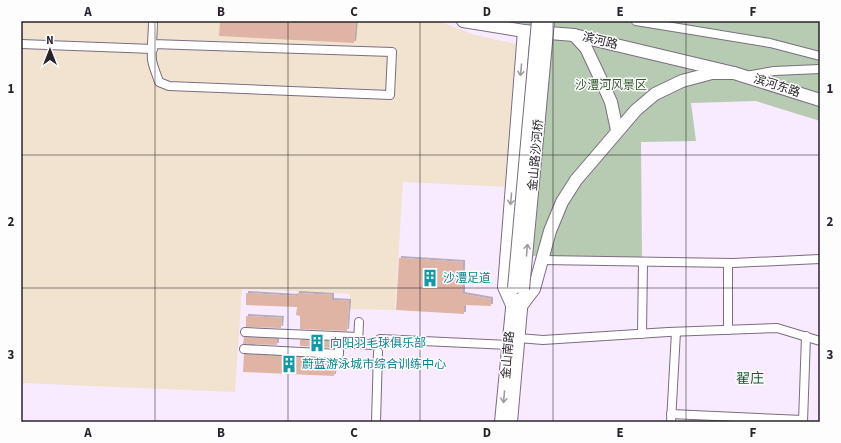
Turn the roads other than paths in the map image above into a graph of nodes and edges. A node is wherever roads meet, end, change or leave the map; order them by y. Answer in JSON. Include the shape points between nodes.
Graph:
{"nodes":[{"id":1,"x":153,"y":21,"type":"edge"},
{"id":2,"x":463,"y":21,"type":"edge"},
{"id":3,"x":538,"y":21,"type":"edge"},
{"id":4,"x":548,"y":21,"type":"edge"},
{"id":5,"x":636,"y":21,"type":"edge"},
{"id":6,"x":524,"y":31,"type":"junction"},
{"id":7,"x":574,"y":35,"type":"junction"},
{"id":8,"x":21,"y":44,"type":"edge"},
{"id":9,"x":153,"y":46,"type":"junction"},
{"id":10,"x":820,"y":56,"type":"edge"},
{"id":11,"x":820,"y":69,"type":"edge"},
{"id":12,"x":740,"y":74,"type":"junction"},
{"id":13,"x":820,"y":100,"type":"edge"},
{"id":14,"x":617,"y":130,"type":"junction"},
{"id":15,"x":820,"y":259,"type":"edge"},
{"id":16,"x":542,"y":260,"type":"junction"},
{"id":17,"x":643,"y":262,"type":"junction"},
{"id":18,"x":728,"y":263,"type":"junction"},
{"id":19,"x":518,"y":289,"type":"junction"},
{"id":20,"x":517,"y":305,"type":"junction"},
{"id":21,"x":359,"y":322,"type":"dead end"},
{"id":22,"x":728,"y":330,"type":"junction"},
{"id":23,"x":245,"y":332,"type":"dead end"},
{"id":24,"x":676,"y":332,"type":"junction"},
{"id":25,"x":642,"y":334,"type":"junction"},
{"id":26,"x":806,"y":336,"type":"junction"},
{"id":27,"x":358,"y":341,"type":"junction"},
{"id":28,"x":820,"y":341,"type":"edge"},
{"id":29,"x":513,"y":342,"type":"junction"},
{"id":30,"x":244,"y":349,"type":"dead end"},
{"id":31,"x":378,"y":352,"type":"dead end"},
{"id":32,"x":671,"y":418,"type":"edge"},
{"id":33,"x":803,"y":421,"type":"edge"},
{"id":34,"x":376,"y":422,"type":"edge"},
{"id":35,"x":501,"y":422,"type":"edge"},
{"id":36,"x":512,"y":422,"type":"edge"}],
"edges":[{"from":1,"to":9,"type":"street"},
{"from":2,"to":6,"type":"street","name":"滨河路"},
{"from":3,"to":19,"type":"street","name":"金山路沙河桥","bridge":true},
{"from":19,"to":4,"type":"street","name":"金山路沙河桥","one_way":true,"bridge":true},
{"from":5,"to":10,"type":"street","via":[[770,44]]},
{"from":6,"to":7,"type":"street","name":"滨河路"},
{"from":6,"to":20,"type":"street","one_way":true,"via":[[504,287]]},
{"from":7,"to":12,"type":"street","name":"滨河路"},
{"from":7,"to":14,"type":"street","via":[[586,48],[602,82],[611,102]]},
{"from":8,"to":9,"type":"street"},
{"from":9,"to":9,"type":"street","via":[[152,61],[159,82],[169,86],[390,95],[392,52]]},
{"from":11,"to":12,"type":"street"},
{"from":12,"to":13,"type":"street","name":"滨河东路"},
{"from":12,"to":14,"type":"street","via":[[712,73],[682,81],[655,94]]},
{"from":14,"to":16,"type":"street","via":[[576,180],[562,202]]},
{"from":15,"to":18,"type":"street"},
{"from":16,"to":17,"type":"street"},
{"from":16,"to":20,"type":"street","via":[[534,289]]},
{"from":17,"to":18,"type":"street"},
{"from":17,"to":25,"type":"street"},
{"from":18,"to":22,"type":"street"},
{"from":19,"to":20,"type":"street","name":"金山南路"},
{"from":20,"to":29,"type":"street","name":"金山南路"},
{"from":21,"to":27,"type":"street"},
{"from":22,"to":24,"type":"street"},
{"from":22,"to":26,"type":"street","via":[[777,328]]},
{"from":23,"to":27,"type":"street"},
{"from":24,"to":25,"type":"street"},
{"from":24,"to":32,"type":"street"},
{"from":25,"to":29,"type":"street"},
{"from":26,"to":28,"type":"street"},
{"from":26,"to":33,"type":"street"},
{"from":27,"to":29,"type":"street","via":[[372,345],[380,339]]},
{"from":27,"to":30,"type":"street","via":[[339,344],[339,354]]},
{"from":29,"to":35,"type":"street","name":"金山南路","one_way":true},
{"from":29,"to":36,"type":"street","name":"金山南路"},
{"from":31,"to":34,"type":"street"},
{"from":32,"to":33,"type":"street"}]}
